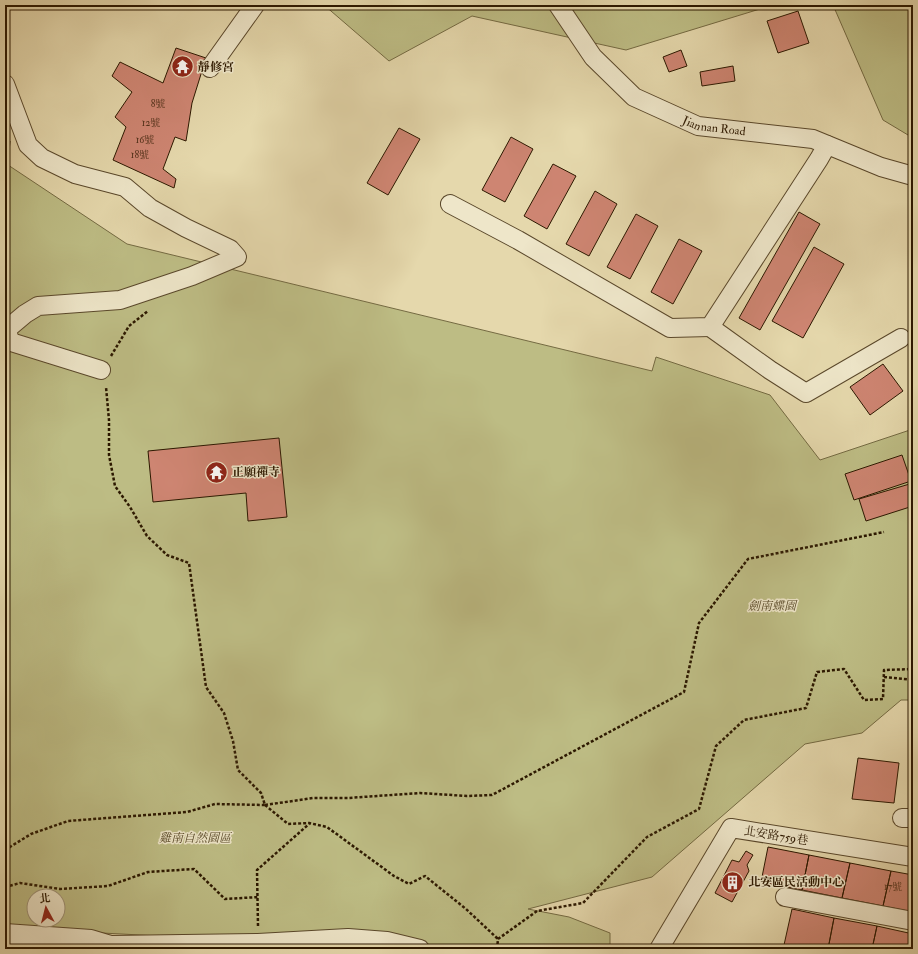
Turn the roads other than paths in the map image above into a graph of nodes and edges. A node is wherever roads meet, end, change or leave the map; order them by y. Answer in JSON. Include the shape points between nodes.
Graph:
{"nodes":[{"id":1,"x":256,"y":5,"type":"edge"},
{"id":2,"x":558,"y":5,"type":"edge"},
{"id":3,"x":210,"y":68,"type":"dead end"},
{"id":4,"x":5,"y":84,"type":"edge"},
{"id":5,"x":827,"y":145,"type":"junction"},
{"id":6,"x":913,"y":176,"type":"edge"},
{"id":7,"x":450,"y":204,"type":"dead end"},
{"id":8,"x":710,"y":327,"type":"junction"},
{"id":9,"x":901,"y":338,"type":"dead end"},
{"id":10,"x":101,"y":370,"type":"road end"},
{"id":11,"x":913,"y":857,"type":"edge"},
{"id":12,"x":785,"y":897,"type":"dead end"},
{"id":13,"x":913,"y":921,"type":"edge"},
{"id":14,"x":5,"y":933,"type":"edge"},
{"id":15,"x":111,"y":945,"type":"junction"},
{"id":16,"x":5,"y":946,"type":"edge"},
{"id":17,"x":73,"y":949,"type":"edge"},
{"id":18,"x":93,"y":949,"type":"edge"},
{"id":19,"x":420,"y":949,"type":"edge"},
{"id":20,"x":659,"y":949,"type":"edge"}],
"edges":[{"from":1,"to":3,"type":"street"},
{"from":2,"to":5,"type":"street","name":"Jiannan Road","via":[[593,57],[634,97],[698,126],[813,139]]},
{"from":4,"to":10,"type":"street","via":[[28,145],[42,158],[75,174],[125,187],[150,208],[230,249],[237,257],[192,276],[120,300],[38,306],[6,330],[11,342]]},
{"from":5,"to":6,"type":"street","name":"Jiannan Road","via":[[881,167]]},
{"from":5,"to":8,"type":"street"},
{"from":7,"to":8,"type":"street","via":[[518,240],[670,328]]},
{"from":8,"to":9,"type":"street","via":[[806,394]]},
{"from":11,"to":20,"type":"street","name":"北安路759巷","via":[[731,828]]},
{"from":12,"to":13,"type":"street"},
{"from":14,"to":15,"type":"street","via":[[91,939]]},
{"from":15,"to":18,"type":"street"},
{"from":15,"to":19,"type":"street","via":[[348,938],[387,941]]},
{"from":16,"to":17,"type":"street"}]}
